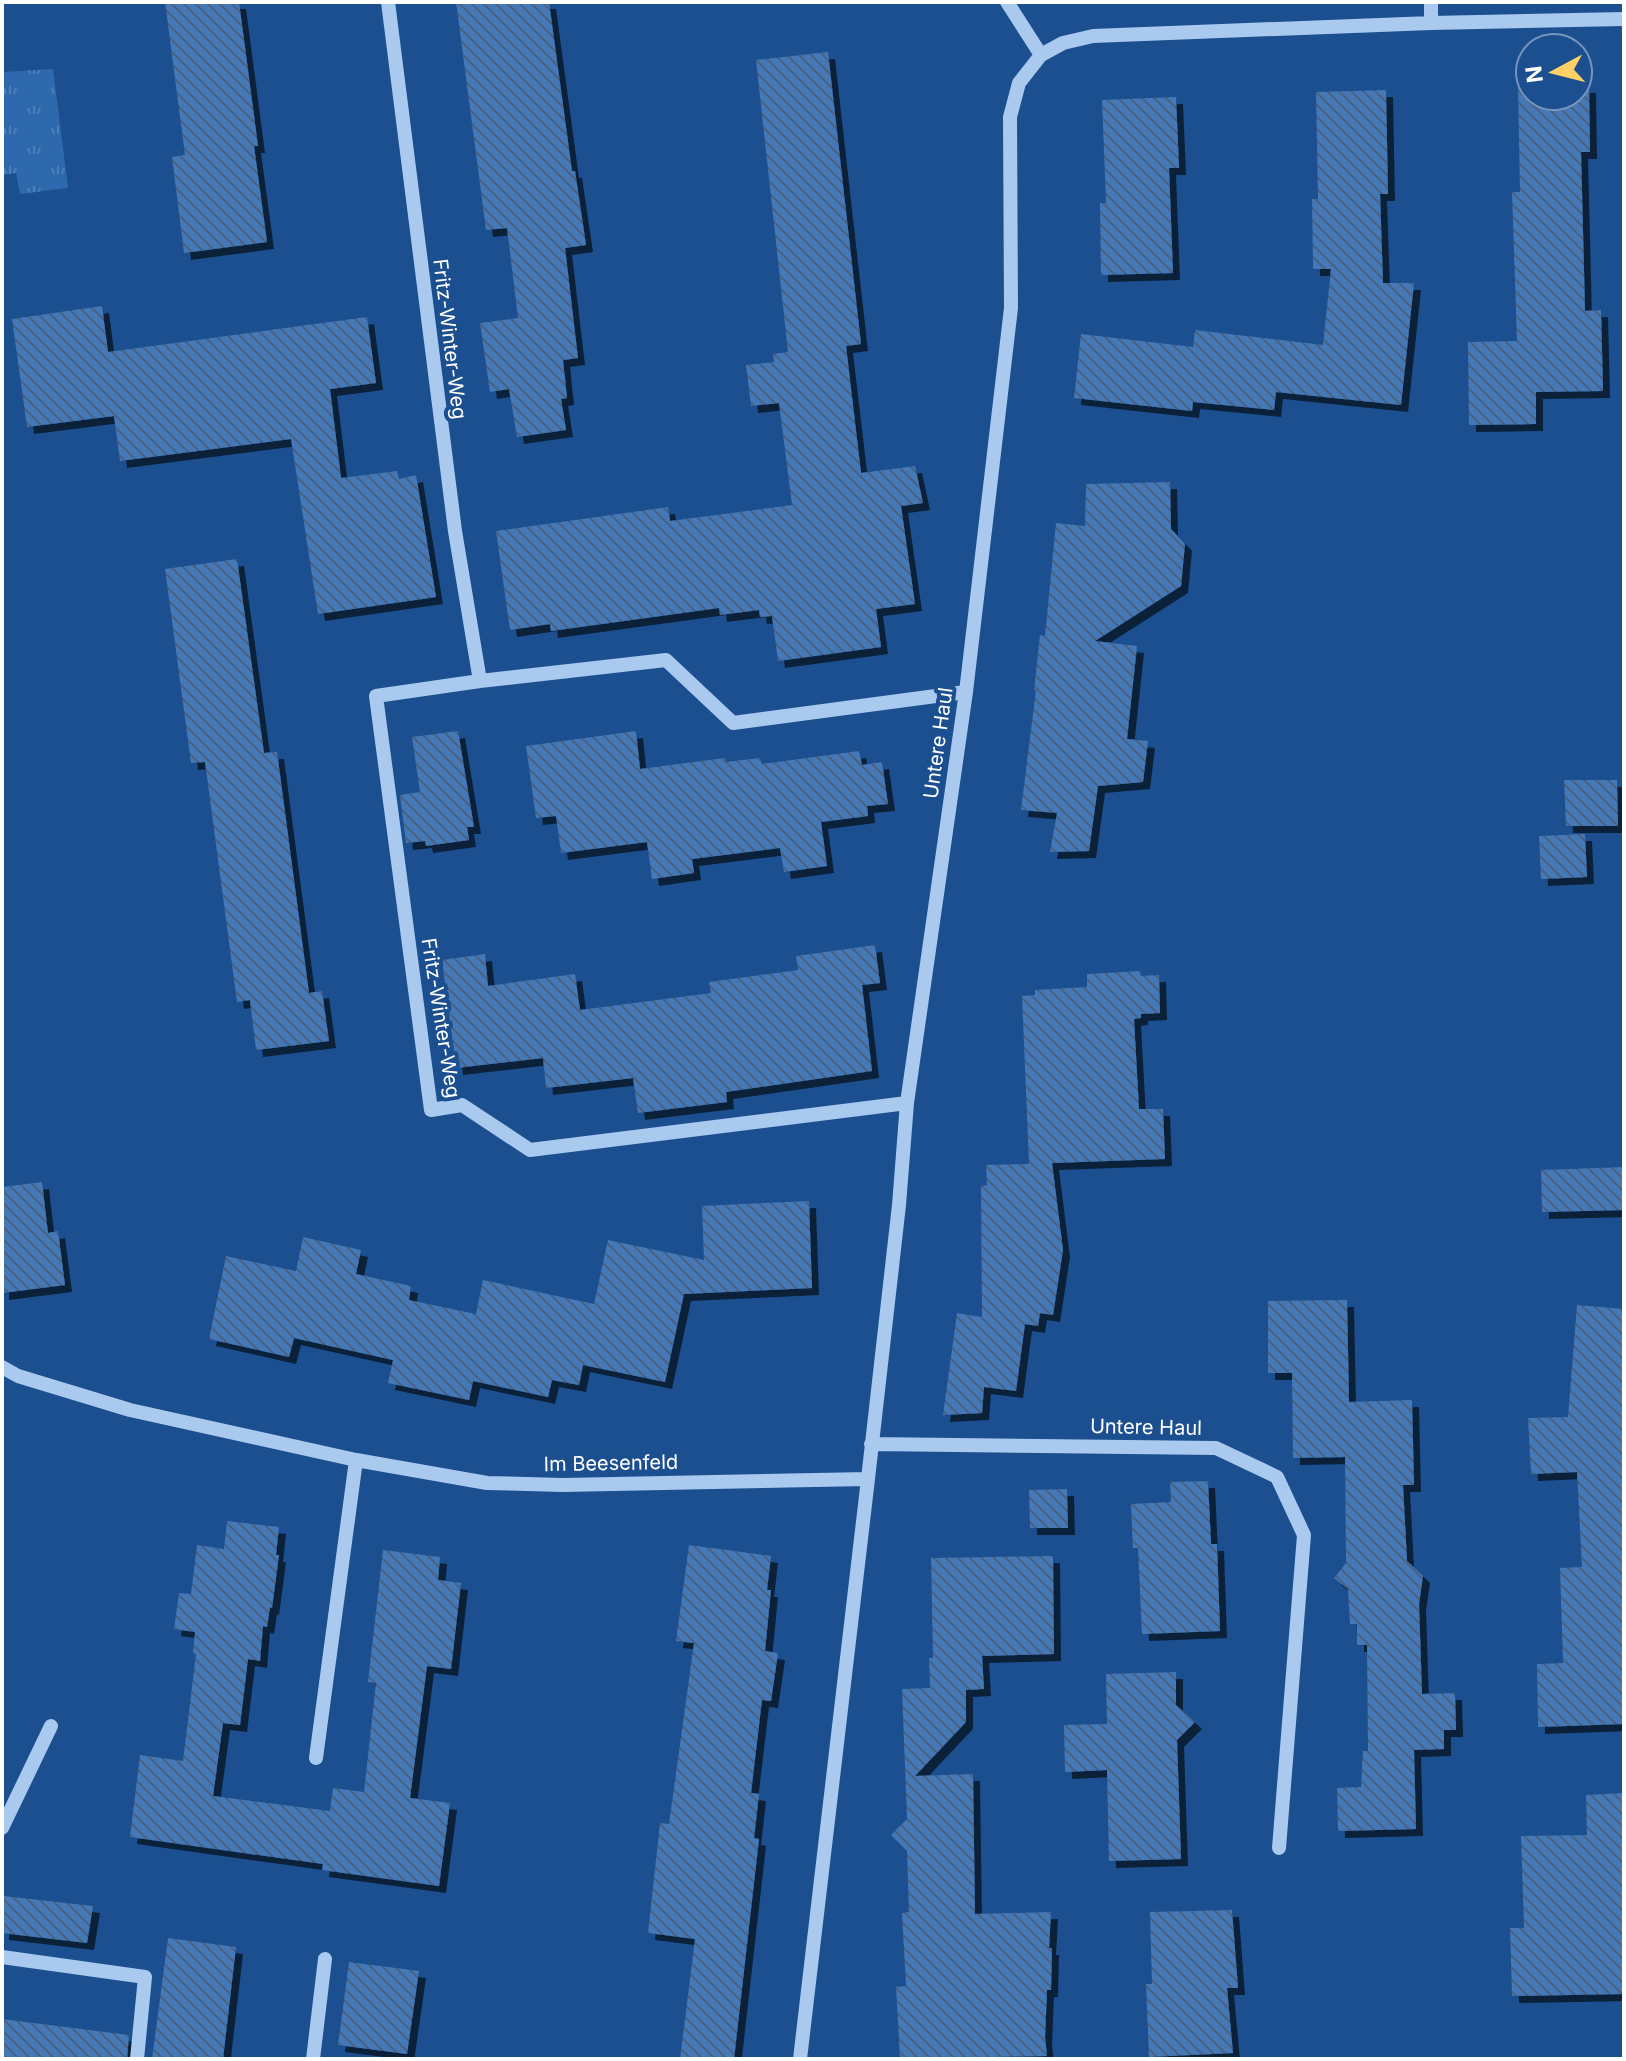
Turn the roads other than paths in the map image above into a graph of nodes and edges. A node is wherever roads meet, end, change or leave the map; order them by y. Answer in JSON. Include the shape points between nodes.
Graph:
{"nodes":[{"id":1,"x":388,"y":2,"type":"edge"},
{"id":2,"x":1007,"y":2,"type":"edge"},
{"id":3,"x":1431,"y":2,"type":"edge"},
{"id":4,"x":1624,"y":19,"type":"edge"},
{"id":5,"x":1431,"y":23,"type":"junction"},
{"id":6,"x":1041,"y":55,"type":"junction"},
{"id":7,"x":480,"y":681,"type":"junction"},
{"id":8,"x":966,"y":692,"type":"junction"},
{"id":9,"x":907,"y":1103,"type":"junction"},
{"id":10,"x":2,"y":1367,"type":"edge"},
{"id":11,"x":871,"y":1444,"type":"junction"},
{"id":12,"x":356,"y":1460,"type":"junction"},
{"id":13,"x":868,"y":1479,"type":"junction"},
{"id":14,"x":51,"y":1726,"type":"dead end"},
{"id":15,"x":316,"y":1758,"type":"dead end"},
{"id":16,"x":2,"y":1828,"type":"edge"},
{"id":17,"x":1279,"y":1848,"type":"dead end"},
{"id":18,"x":2,"y":1957,"type":"edge"},
{"id":19,"x":325,"y":1959,"type":"dead end"},
{"id":20,"x":137,"y":2059,"type":"edge"},
{"id":21,"x":313,"y":2059,"type":"edge"},
{"id":22,"x":800,"y":2059,"type":"edge"}],
"edges":[{"from":1,"to":7,"type":"street","name":"Fritz-Winter-Weg","via":[[455,531]]},
{"from":2,"to":6,"type":"street"},
{"from":3,"to":5,"type":"street"},
{"from":4,"to":5,"type":"street"},
{"from":5,"to":6,"type":"street","via":[[1093,36]]},
{"from":6,"to":8,"type":"street","name":"Untere Haul","via":[[1019,83],[1010,117],[1011,308]]},
{"from":7,"to":8,"type":"street","name":"Fritz-Winter-Weg","via":[[666,660],[733,723]]},
{"from":7,"to":9,"type":"street","name":"Fritz-Winter-Weg","via":[[376,696],[431,1110],[462,1105],[530,1150]]},
{"from":8,"to":9,"type":"street","name":"Untere Haul"},
{"from":9,"to":11,"type":"street","name":"Untere Haul"},
{"from":10,"to":12,"type":"street","name":"Im Beesenfeld","via":[[130,1410]]},
{"from":11,"to":13,"type":"street","name":"Untere Haul"},
{"from":11,"to":17,"type":"street","name":"Untere Haul","via":[[1216,1448],[1277,1477],[1304,1535]]},
{"from":12,"to":13,"type":"street","name":"Im Beesenfeld","via":[[502,1483]]},
{"from":12,"to":15,"type":"street"},
{"from":13,"to":22,"type":"street","name":"Untere Haul"},
{"from":14,"to":16,"type":"street"},
{"from":18,"to":20,"type":"street","via":[[145,1977]]},
{"from":19,"to":21,"type":"street"}]}
